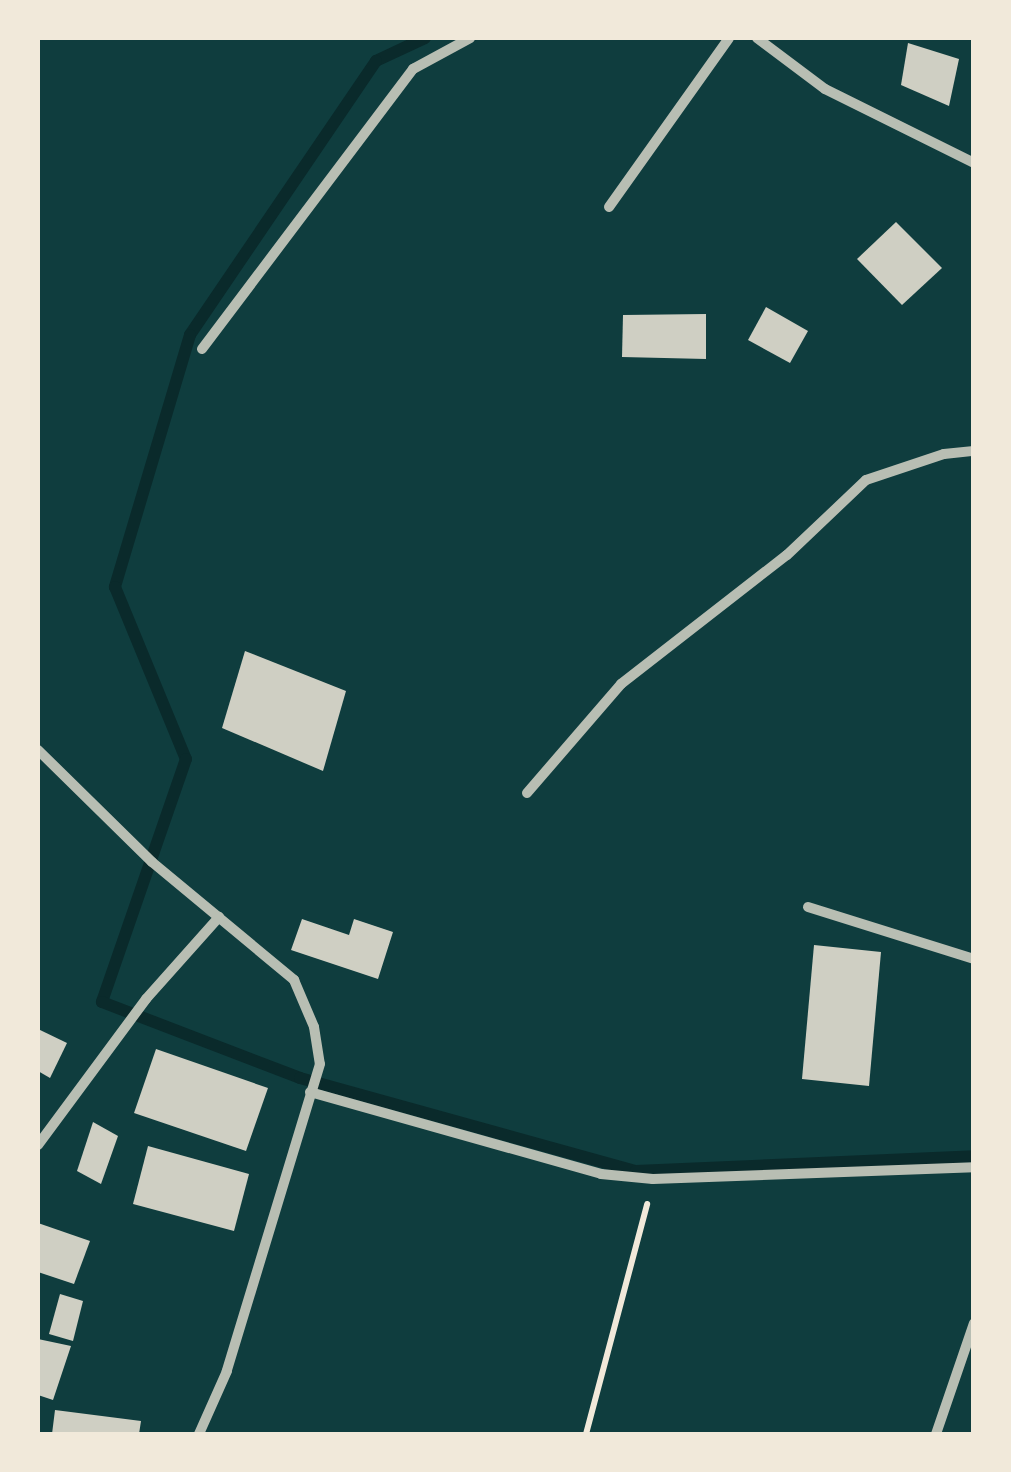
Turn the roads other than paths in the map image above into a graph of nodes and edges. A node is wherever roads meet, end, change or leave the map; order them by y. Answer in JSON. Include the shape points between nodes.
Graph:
{"nodes":[{"id":1,"x":470,"y":38,"type":"edge"},
{"id":2,"x":729,"y":38,"type":"edge"},
{"id":3,"x":757,"y":38,"type":"edge"},
{"id":4,"x":974,"y":163,"type":"edge"},
{"id":5,"x":609,"y":206,"type":"dead end"},
{"id":6,"x":202,"y":349,"type":"dead end"},
{"id":7,"x":974,"y":451,"type":"edge"},
{"id":8,"x":38,"y":750,"type":"edge"},
{"id":9,"x":527,"y":793,"type":"dead end"},
{"id":10,"x":808,"y":908,"type":"dead end"},
{"id":11,"x":219,"y":917,"type":"junction"},
{"id":12,"x":974,"y":959,"type":"edge"},
{"id":13,"x":310,"y":1092,"type":"junction"},
{"id":14,"x":38,"y":1145,"type":"edge"},
{"id":15,"x":974,"y":1167,"type":"edge"},
{"id":16,"x":974,"y":1323,"type":"edge"},
{"id":17,"x":199,"y":1434,"type":"edge"},
{"id":18,"x":936,"y":1434,"type":"edge"}],
"edges":[{"from":1,"to":6,"type":"street","via":[[412,69]]},
{"from":2,"to":5,"type":"street"},
{"from":3,"to":4,"type":"street","via":[[825,88]]},
{"from":7,"to":9,"type":"street","via":[[866,480],[787,555],[622,684]]},
{"from":8,"to":11,"type":"street"},
{"from":10,"to":12,"type":"street"},
{"from":11,"to":13,"type":"street","via":[[300,992],[320,1064]]},
{"from":11,"to":14,"type":"street","via":[[118,1034]]},
{"from":13,"to":15,"type":"street","via":[[601,1174]]},
{"from":13,"to":17,"type":"street","via":[[227,1371]]},
{"from":16,"to":18,"type":"street"}]}
